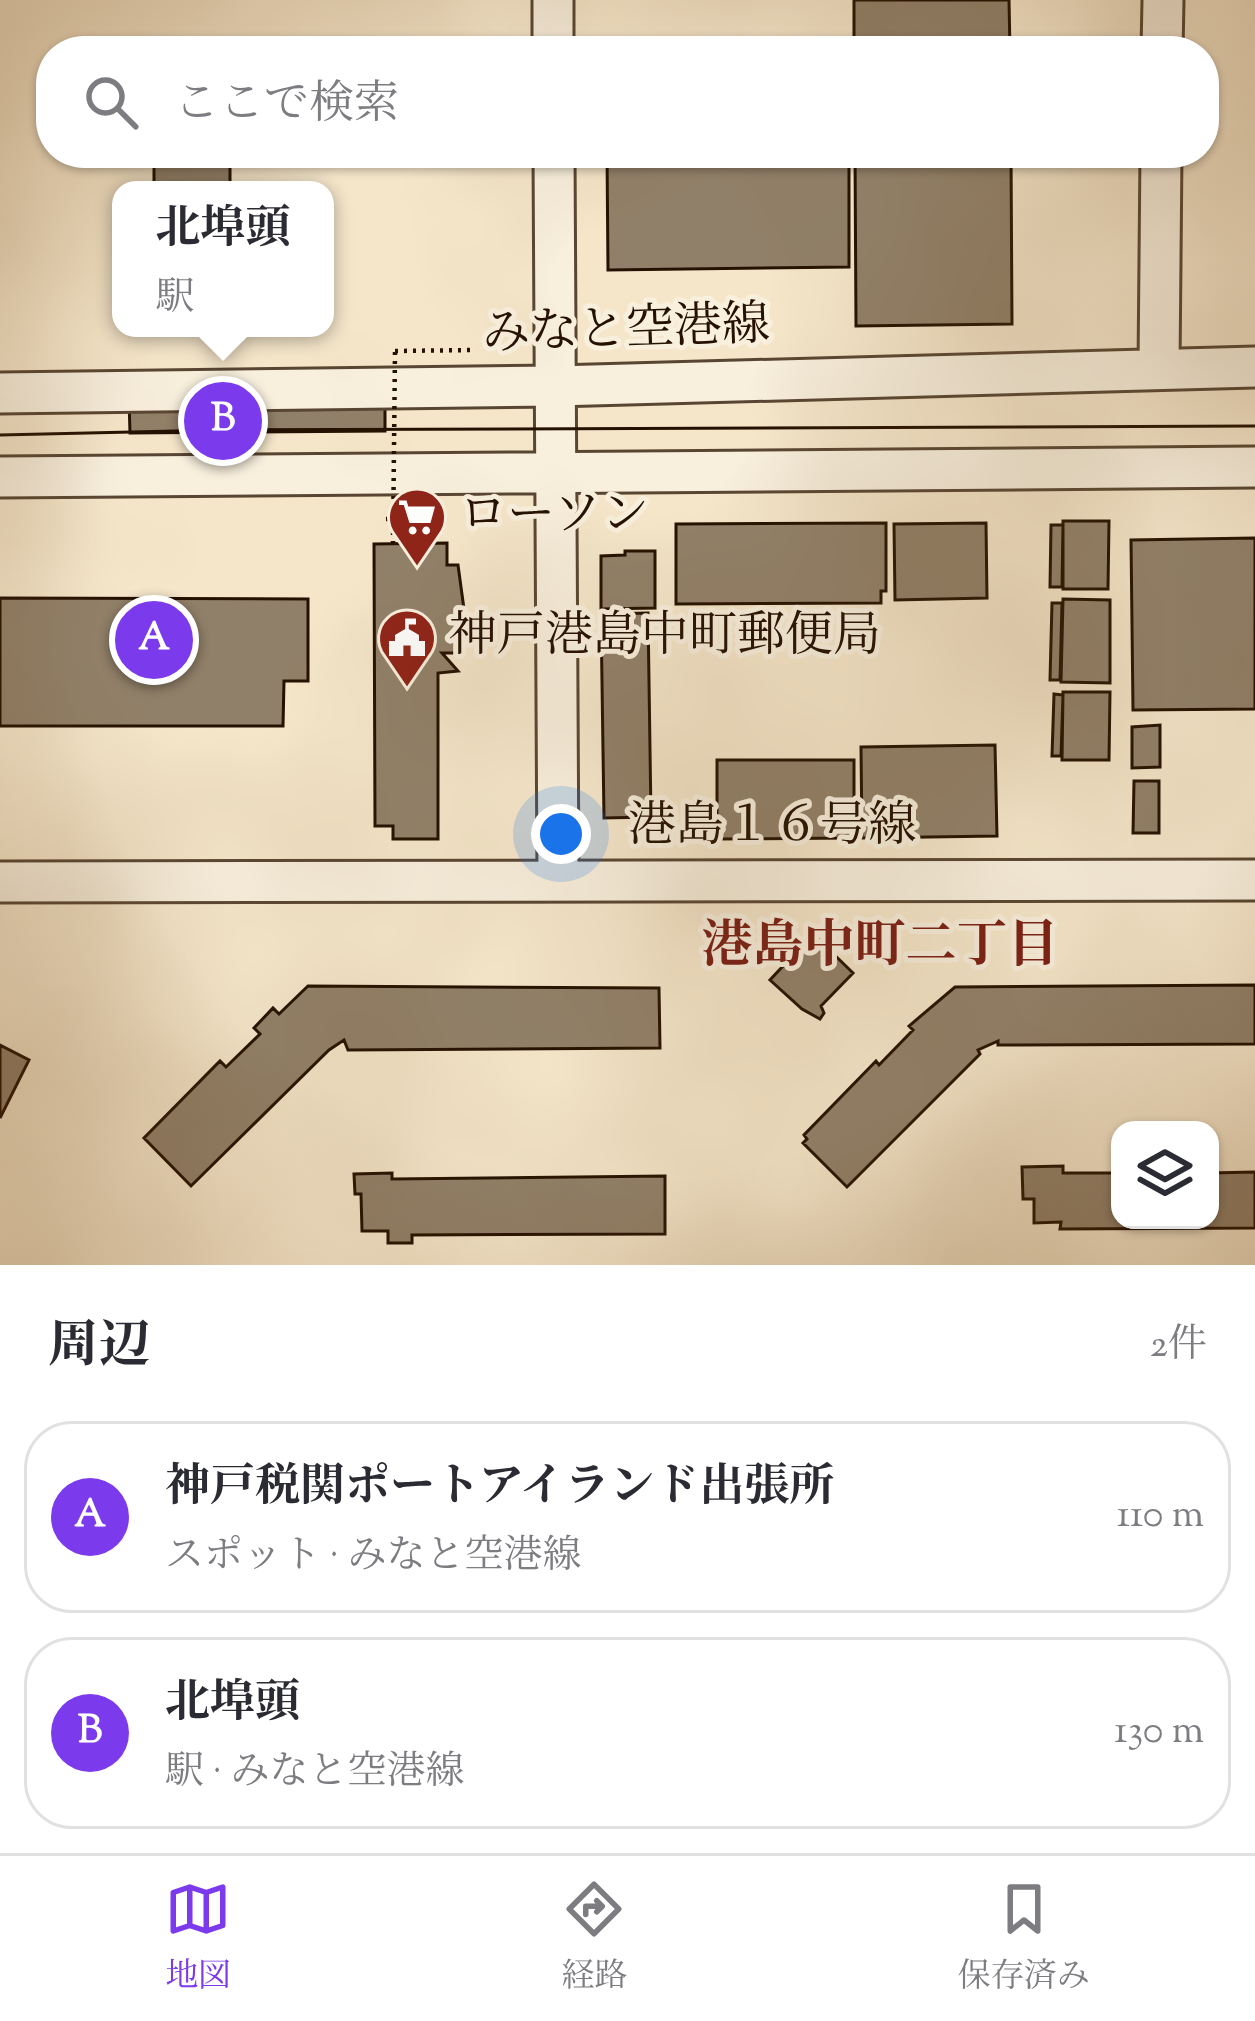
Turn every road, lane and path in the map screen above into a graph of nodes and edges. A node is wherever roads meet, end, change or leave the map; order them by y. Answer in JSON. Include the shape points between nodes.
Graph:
{"nodes":[{"id":1,"x":553,"y":0,"type":"edge"},
{"id":2,"x":1162,"y":0,"type":"edge"},
{"id":3,"x":554,"y":36,"type":"edge"},
{"id":4,"x":1162,"y":36,"type":"edge"},
{"id":5,"x":554,"y":168,"type":"edge"},
{"id":6,"x":1161,"y":168,"type":"edge"},
{"id":7,"x":472,"y":350,"type":"dead end"},
{"id":8,"x":1160,"y":367,"type":"junction"},
{"id":9,"x":1255,"y":368,"type":"edge"},
{"id":10,"x":556,"y":386,"type":"junction"},
{"id":11,"x":0,"y":393,"type":"edge"},
{"id":12,"x":1255,"y":467,"type":"edge"},
{"id":13,"x":554,"y":475,"type":"junction"},
{"id":14,"x":0,"y":477,"type":"edge"},
{"id":15,"x":411,"y":502,"type":"dead end"},
{"id":16,"x":429,"y":502,"type":"dead end"},
{"id":17,"x":393,"y":503,"type":"junction"},
{"id":18,"x":386,"y":519,"type":"dead end"},
{"id":19,"x":393,"y":544,"type":"dead end"},
{"id":20,"x":558,"y":879,"type":"junction"},
{"id":21,"x":1255,"y":880,"type":"edge"},
{"id":22,"x":0,"y":882,"type":"edge"}],
"edges":[{"from":1,"to":3,"type":"street"},
{"from":2,"to":4,"type":"street"},
{"from":5,"to":10,"type":"street"},
{"from":6,"to":8,"type":"street"},
{"from":7,"to":17,"type":"path","bridge":true,"via":[[395,351]]},
{"from":8,"to":9,"type":"street","name":"みなと空港線"},
{"from":8,"to":10,"type":"street","name":"みなと空港線"},
{"from":10,"to":11,"type":"street","name":"みなと空港線"},
{"from":10,"to":13,"type":"street"},
{"from":12,"to":13,"type":"street"},
{"from":13,"to":14,"type":"street"},
{"from":13,"to":20,"type":"street"},
{"from":15,"to":17,"type":"path","bridge":true},
{"from":16,"to":18,"type":"path","via":[[429,518]]},
{"from":17,"to":19,"type":"path","bridge":true},
{"from":20,"to":21,"type":"street","name":"港島１６号線"},
{"from":20,"to":22,"type":"street","name":"港島１６号線"}]}
